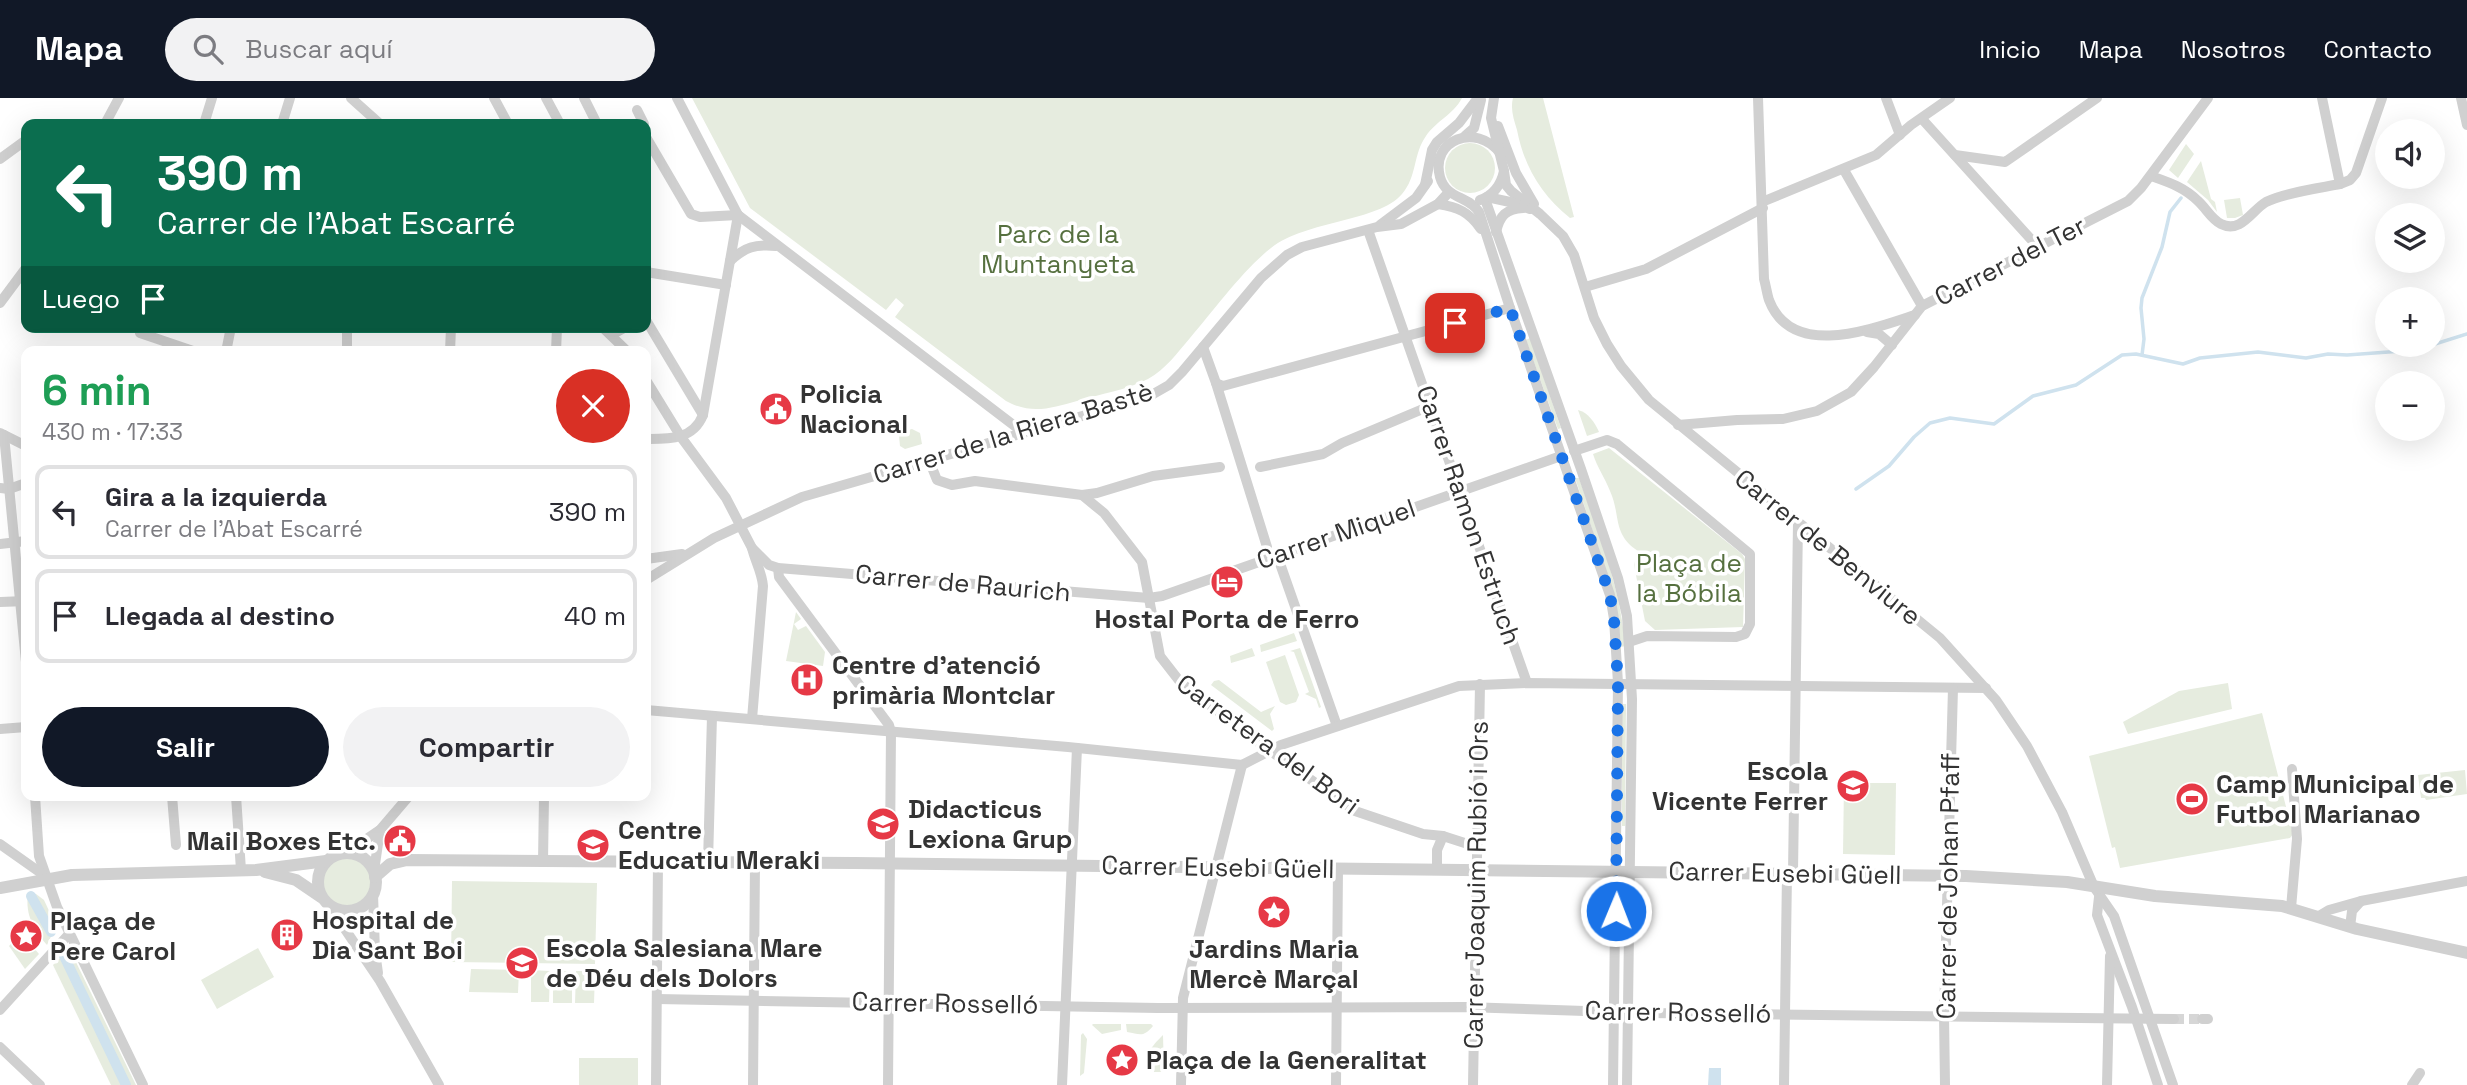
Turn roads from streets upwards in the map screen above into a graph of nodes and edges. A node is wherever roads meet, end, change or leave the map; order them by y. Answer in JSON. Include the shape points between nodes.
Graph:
{"nodes":[{"id":1,"x":119,"y":98,"type":"edge"},
{"id":2,"x":212,"y":98,"type":"edge"},
{"id":3,"x":290,"y":98,"type":"edge"},
{"id":4,"x":494,"y":98,"type":"edge"},
{"id":5,"x":546,"y":98,"type":"edge"},
{"id":6,"x":584,"y":98,"type":"edge"},
{"id":7,"x":677,"y":98,"type":"edge"},
{"id":8,"x":1480,"y":98,"type":"edge"},
{"id":9,"x":1495,"y":98,"type":"edge"},
{"id":10,"x":1758,"y":98,"type":"edge"},
{"id":11,"x":1886,"y":98,"type":"edge"},
{"id":12,"x":1950,"y":98,"type":"edge"},
{"id":13,"x":2097,"y":98,"type":"edge"},
{"id":14,"x":2208,"y":98,"type":"edge"},
{"id":15,"x":2322,"y":98,"type":"edge"},
{"id":16,"x":2382,"y":98,"type":"edge"},
{"id":17,"x":2461,"y":98,"type":"edge"},
{"id":18,"x":357,"y":99,"type":"edge"},
{"id":19,"x":637,"y":110,"type":"dead end"},
{"id":20,"x":108,"y":119,"type":"edge"},
{"id":21,"x":206,"y":119,"type":"edge"},
{"id":22,"x":284,"y":119,"type":"edge"},
{"id":23,"x":375,"y":119,"type":"edge"},
{"id":24,"x":505,"y":119,"type":"edge"},
{"id":25,"x":557,"y":119,"type":"edge"},
{"id":26,"x":594,"y":119,"type":"edge"},
{"id":27,"x":642,"y":119,"type":"edge"},
{"id":28,"x":1922,"y":119,"type":"junction"},
{"id":29,"x":2467,"y":125,"type":"edge"},
{"id":30,"x":1900,"y":135,"type":"junction"},
{"id":31,"x":1464,"y":137,"type":"junction"},
{"id":32,"x":21,"y":144,"type":"edge"},
{"id":33,"x":651,"y":145,"type":"edge"},
{"id":34,"x":1500,"y":153,"type":"junction"},
{"id":35,"x":1955,"y":155,"type":"junction"},
{"id":36,"x":0,"y":159,"type":"edge"},
{"id":37,"x":1440,"y":161,"type":"junction"},
{"id":38,"x":1844,"y":170,"type":"junction"},
{"id":39,"x":1504,"y":171,"type":"junction"},
{"id":40,"x":2151,"y":176,"type":"junction"},
{"id":41,"x":2340,"y":184,"type":"junction"},
{"id":42,"x":1425,"y":185,"type":"junction"},
{"id":43,"x":1449,"y":192,"type":"junction"},
{"id":44,"x":1486,"y":198,"type":"junction"},
{"id":45,"x":1466,"y":201,"type":"junction"},
{"id":46,"x":1438,"y":204,"type":"junction"},
{"id":47,"x":1762,"y":205,"type":"junction"},
{"id":48,"x":1526,"y":208,"type":"junction"},
{"id":49,"x":1540,"y":214,"type":"junction"},
{"id":50,"x":738,"y":215,"type":"junction"},
{"id":51,"x":1373,"y":228,"type":"junction"},
{"id":52,"x":1492,"y":235,"type":"junction"},
{"id":53,"x":776,"y":246,"type":"junction"},
{"id":54,"x":2038,"y":247,"type":"junction"},
{"id":55,"x":730,"y":261,"type":"junction"},
{"id":56,"x":21,"y":273,"type":"edge"},
{"id":57,"x":651,"y":273,"type":"edge"},
{"id":58,"x":726,"y":285,"type":"junction"},
{"id":59,"x":1585,"y":287,"type":"junction"},
{"id":60,"x":3,"y":293,"type":"edge"},
{"id":61,"x":0,"y":303,"type":"edge"},
{"id":62,"x":1923,"y":306,"type":"junction"},
{"id":63,"x":1510,"y":308,"type":"junction"},
{"id":64,"x":1915,"y":315,"type":"junction"},
{"id":65,"x":651,"y":328,"type":"edge"},
{"id":66,"x":1863,"y":332,"type":"junction"},
{"id":67,"x":147,"y":333,"type":"edge"},
{"id":68,"x":608,"y":333,"type":"edge"},
{"id":69,"x":1406,"y":336,"type":"junction"},
{"id":70,"x":1892,"y":345,"type":"junction"},
{"id":71,"x":170,"y":346,"type":"edge"},
{"id":72,"x":622,"y":346,"type":"edge"},
{"id":73,"x":1203,"y":347,"type":"junction"},
{"id":74,"x":1216,"y":383,"type":"junction"},
{"id":75,"x":651,"y":388,"type":"edge"},
{"id":76,"x":1430,"y":406,"type":"junction"},
{"id":77,"x":704,"y":415,"type":"junction"},
{"id":78,"x":1678,"y":425,"type":"junction"},
{"id":79,"x":1024,"y":433,"type":"junction"},
{"id":80,"x":2,"y":434,"type":"edge"},
{"id":81,"x":681,"y":437,"type":"junction"},
{"id":82,"x":651,"y":439,"type":"edge"},
{"id":83,"x":21,"y":444,"type":"edge"},
{"id":84,"x":1574,"y":451,"type":"junction"},
{"id":85,"x":1562,"y":456,"type":"junction"},
{"id":86,"x":929,"y":460,"type":"junction"},
{"id":87,"x":1220,"y":467,"type":"dead end"},
{"id":88,"x":1260,"y":467,"type":"dead end"},
{"id":89,"x":5,"y":488,"type":"edge"},
{"id":90,"x":1460,"y":491,"type":"junction"},
{"id":91,"x":1082,"y":495,"type":"junction"},
{"id":92,"x":1798,"y":522,"type":"junction"},
{"id":93,"x":740,"y":526,"type":"junction"},
{"id":94,"x":21,"y":542,"type":"edge"},
{"id":95,"x":0,"y":544,"type":"edge"},
{"id":96,"x":1267,"y":547,"type":"dead end"},
{"id":97,"x":752,"y":548,"type":"junction"},
{"id":98,"x":686,"y":554,"type":"junction"},
{"id":99,"x":1277,"y":555,"type":"junction"},
{"id":100,"x":651,"y":558,"type":"edge"},
{"id":101,"x":651,"y":569,"type":"edge"},
{"id":102,"x":778,"y":573,"type":"junction"},
{"id":103,"x":651,"y":577,"type":"edge"},
{"id":104,"x":763,"y":582,"type":"junction"},
{"id":105,"x":1149,"y":598,"type":"junction"},
{"id":106,"x":21,"y":601,"type":"edge"},
{"id":107,"x":0,"y":602,"type":"edge"},
{"id":108,"x":1629,"y":642,"type":"junction"},
{"id":109,"x":1528,"y":682,"type":"junction"},
{"id":110,"x":1618,"y":683,"type":"junction"},
{"id":111,"x":1480,"y":684,"type":"junction"},
{"id":112,"x":1631,"y":684,"type":"junction"},
{"id":113,"x":1796,"y":685,"type":"junction"},
{"id":114,"x":1953,"y":688,"type":"junction"},
{"id":115,"x":1986,"y":688,"type":"junction"},
{"id":116,"x":651,"y":710,"type":"edge"},
{"id":117,"x":712,"y":716,"type":"junction"},
{"id":118,"x":752,"y":719,"type":"junction"},
{"id":119,"x":1337,"y":726,"type":"junction"},
{"id":120,"x":21,"y":727,"type":"edge"},
{"id":121,"x":0,"y":729,"type":"edge"},
{"id":122,"x":891,"y":732,"type":"junction"},
{"id":123,"x":1077,"y":748,"type":"junction"},
{"id":124,"x":1269,"y":750,"type":"junction"},
{"id":125,"x":1242,"y":765,"type":"junction"},
{"id":126,"x":2292,"y":769,"type":"dead end"},
{"id":127,"x":35,"y":801,"type":"edge"},
{"id":128,"x":172,"y":801,"type":"edge"},
{"id":129,"x":236,"y":801,"type":"edge"},
{"id":130,"x":405,"y":801,"type":"edge"},
{"id":131,"x":544,"y":801,"type":"edge"},
{"id":132,"x":380,"y":830,"type":"junction"},
{"id":133,"x":1443,"y":836,"type":"junction"},
{"id":134,"x":0,"y":844,"type":"edge"},
{"id":135,"x":176,"y":845,"type":"dead end"},
{"id":136,"x":1477,"y":847,"type":"junction"},
{"id":137,"x":346,"y":853,"type":"junction"},
{"id":138,"x":326,"y":861,"type":"junction"},
{"id":139,"x":658,"y":861,"type":"junction"},
{"id":140,"x":542,"y":862,"type":"junction"},
{"id":141,"x":708,"y":862,"type":"junction"},
{"id":142,"x":755,"y":863,"type":"junction"},
{"id":143,"x":891,"y":863,"type":"junction"},
{"id":144,"x":1072,"y":865,"type":"junction"},
{"id":145,"x":1217,"y":867,"type":"junction"},
{"id":146,"x":1338,"y":868,"type":"junction"},
{"id":147,"x":241,"y":870,"type":"junction"},
{"id":148,"x":256,"y":870,"type":"junction"},
{"id":149,"x":1437,"y":870,"type":"junction"},
{"id":150,"x":1476,"y":870,"type":"junction"},
{"id":151,"x":1616,"y":872,"type":"junction"},
{"id":152,"x":1631,"y":872,"type":"junction"},
{"id":153,"x":1790,"y":873,"type":"junction"},
{"id":154,"x":375,"y":874,"type":"junction"},
{"id":155,"x":1949,"y":877,"type":"junction"},
{"id":156,"x":48,"y":879,"type":"junction"},
{"id":157,"x":2467,"y":881,"type":"edge"},
{"id":158,"x":0,"y":888,"type":"edge"},
{"id":159,"x":2096,"y":892,"type":"junction"},
{"id":160,"x":373,"y":894,"type":"junction"},
{"id":161,"x":325,"y":900,"type":"junction"},
{"id":162,"x":2361,"y":901,"type":"junction"},
{"id":163,"x":2291,"y":908,"type":"junction"},
{"id":164,"x":2319,"y":916,"type":"junction"},
{"id":165,"x":2350,"y":927,"type":"junction"},
{"id":166,"x":70,"y":933,"type":"junction"},
{"id":167,"x":2110,"y":950,"type":"junction"},
{"id":168,"x":2467,"y":953,"type":"edge"},
{"id":169,"x":380,"y":981,"type":"junction"},
{"id":170,"x":657,"y":999,"type":"junction"},
{"id":171,"x":754,"y":1000,"type":"junction"},
{"id":172,"x":888,"y":1002,"type":"junction"},
{"id":173,"x":1065,"y":1006,"type":"junction"},
{"id":174,"x":1182,"y":1007,"type":"junction"},
{"id":175,"x":1337,"y":1007,"type":"junction"},
{"id":176,"x":1475,"y":1008,"type":"junction"},
{"id":177,"x":0,"y":1010,"type":"edge"},
{"id":178,"x":1614,"y":1011,"type":"junction"},
{"id":179,"x":1628,"y":1012,"type":"junction"},
{"id":180,"x":1785,"y":1014,"type":"junction"},
{"id":181,"x":1944,"y":1015,"type":"junction"},
{"id":182,"x":2108,"y":1018,"type":"junction"},
{"id":183,"x":2175,"y":1018,"type":"tunnel mouth"},
{"id":184,"x":2136,"y":1019,"type":"junction"},
{"id":185,"x":2151,"y":1019,"type":"junction"},
{"id":186,"x":0,"y":1047,"type":"edge"},
{"id":187,"x":2420,"y":1073,"type":"dead end"},
{"id":188,"x":40,"y":1085,"type":"edge"},
{"id":189,"x":143,"y":1085,"type":"edge"},
{"id":190,"x":439,"y":1085,"type":"edge"},
{"id":191,"x":656,"y":1085,"type":"edge"},
{"id":192,"x":754,"y":1085,"type":"edge"},
{"id":193,"x":888,"y":1085,"type":"edge"},
{"id":194,"x":1062,"y":1085,"type":"edge"},
{"id":195,"x":1181,"y":1085,"type":"edge"},
{"id":196,"x":1336,"y":1085,"type":"edge"},
{"id":197,"x":1473,"y":1085,"type":"edge"},
{"id":198,"x":1612,"y":1085,"type":"edge"},
{"id":199,"x":1628,"y":1085,"type":"edge"},
{"id":200,"x":1784,"y":1085,"type":"edge"},
{"id":201,"x":1945,"y":1085,"type":"edge"},
{"id":202,"x":2107,"y":1085,"type":"edge"},
{"id":203,"x":2158,"y":1085,"type":"edge"},
{"id":204,"x":2173,"y":1085,"type":"edge"},
{"id":205,"x":2412,"y":1085,"type":"edge"}],
"edges":[{"from":1,"to":20,"type":"street"},
{"from":2,"to":21,"type":"street"},
{"from":3,"to":22,"type":"street"},
{"from":4,"to":24,"type":"street"},
{"from":5,"to":25,"type":"street"},
{"from":6,"to":26,"type":"street"},
{"from":7,"to":50,"type":"street"},
{"from":8,"to":31,"type":"street","via":[[1474,128]]},
{"from":8,"to":42,"type":"street","via":[[1437,142]]},
{"from":9,"to":34,"type":"street","via":[[1491,118]]},
{"from":9,"to":49,"type":"street","via":[[1497,124],[1516,173]]},
{"from":10,"to":47,"type":"street"},
{"from":11,"to":30,"type":"street"},
{"from":12,"to":28,"type":"street"},
{"from":13,"to":35,"type":"street","via":[[2005,162]]},
{"from":14,"to":40,"type":"street","name":"Carrer del Ter"},
{"from":15,"to":41,"type":"street"},
{"from":16,"to":41,"type":"street","via":[[2356,173]]},
{"from":17,"to":29,"type":"street"},
{"from":18,"to":23,"type":"street"},
{"from":19,"to":27,"type":"street"},
{"from":28,"to":30,"type":"street"},
{"from":28,"to":35,"type":"street"},
{"from":30,"to":38,"type":"street","via":[[1876,155]]},
{"from":31,"to":34,"type":"street","via":[[1485,139]]},
{"from":31,"to":37,"type":"street","via":[[1448,145]]},
{"from":32,"to":36,"type":"street"},
{"from":33,"to":50,"type":"street","via":[[691,215]]},
{"from":34,"to":39,"type":"street"},
{"from":35,"to":54,"type":"street"},
{"from":37,"to":42,"type":"street","name":"Carrer de la Riera Bastè"},
{"from":37,"to":43,"type":"street","via":[[1440,178]]},
{"from":38,"to":47,"type":"street"},
{"from":38,"to":62,"type":"street"},
{"from":39,"to":44,"type":"street","via":[[1499,186]]},
{"from":39,"to":49,"type":"street","name":"Carrer de Benviure","via":[[1506,185]]},
{"from":40,"to":41,"type":"street","via":[[2180,186],[2221,224],[2229,226],[2246,220],[2269,200]]},
{"from":40,"to":54,"type":"street","name":"Carrer del Ter","via":[[2128,201]]},
{"from":42,"to":51,"type":"street","name":"Carrer de la Riera Bastè","via":[[1407,206]]},
{"from":43,"to":45,"type":"street"},
{"from":43,"to":46,"type":"street","name":"Carrer de la Riera Bastè"},
{"from":44,"to":45,"type":"street"},
{"from":44,"to":48,"type":"street","name":"Carrer de Benviure"},
{"from":44,"to":52,"type":"street"},
{"from":45,"to":52,"type":"street","via":[[1479,212]]},
{"from":46,"to":51,"type":"street","name":"Carrer de la Riera Bastè","via":[[1401,223]]},
{"from":46,"to":52,"type":"street","via":[[1465,211]]},
{"from":47,"to":59,"type":"street","via":[[1646,268]]},
{"from":47,"to":66,"type":"street","via":[[1765,279],[1769,300],[1779,317],[1812,335]]},
{"from":48,"to":49,"type":"street","name":"Carrer de Benviure"},
{"from":48,"to":52,"type":"street","via":[[1503,214]]},
{"from":49,"to":59,"type":"street","name":"Carrer de Benviure","via":[[1570,246]]},
{"from":50,"to":53,"type":"street"},
{"from":50,"to":55,"type":"street"},
{"from":51,"to":69,"type":"street","name":"Carrer Ramon Estruch"},
{"from":51,"to":73,"type":"street","name":"Carrer de la Riera Bastè","via":[[1287,255],[1261,278]]},
{"from":52,"to":63,"type":"street"},
{"from":52,"to":84,"type":"street"},
{"from":53,"to":55,"type":"street","via":[[757,244]]},
{"from":53,"to":79,"type":"street"},
{"from":54,"to":62,"type":"street","name":"Carrer del Ter"},
{"from":55,"to":58,"type":"street"},
{"from":56,"to":60,"type":"street"},
{"from":57,"to":58,"type":"street"},
{"from":58,"to":77,"type":"street"},
{"from":59,"to":78,"type":"street","name":"Carrer de Benviure","via":[[1594,318],[1621,366]]},
{"from":60,"to":61,"type":"street"},
{"from":62,"to":64,"type":"street","name":"Carrer del Ter"},
{"from":63,"to":69,"type":"street"},
{"from":63,"to":85,"type":"street"},
{"from":64,"to":66,"type":"street"},
{"from":64,"to":70,"type":"street","name":"Carrer del Ter"},
{"from":65,"to":77,"type":"street"},
{"from":66,"to":70,"type":"street","via":[[1879,334]]},
{"from":67,"to":71,"type":"street"},
{"from":68,"to":72,"type":"street"},
{"from":69,"to":74,"type":"street","via":[[1223,386]]},
{"from":69,"to":76,"type":"street","name":"Carrer Ramon Estruch"},
{"from":70,"to":78,"type":"street","name":"Carrer del Ter","via":[[1851,392],[1817,411],[1783,419]]},
{"from":73,"to":74,"type":"street"},
{"from":73,"to":79,"type":"street","name":"Carrer de la Riera Bastè","via":[[1169,385],[1148,397]]},
{"from":74,"to":96,"type":"street"},
{"from":75,"to":81,"type":"street"},
{"from":76,"to":88,"type":"street","via":[[1322,454]]},
{"from":76,"to":90,"type":"street","name":"Carrer Ramon Estruch"},
{"from":77,"to":81,"type":"street","via":[[696,429]]},
{"from":78,"to":92,"type":"street","name":"Carrer de Benviure"},
{"from":79,"to":86,"type":"street","name":"Carrer de la Riera Bastè"},
{"from":80,"to":83,"type":"street"},
{"from":80,"to":89,"type":"street"},
{"from":81,"to":82,"type":"street"},
{"from":81,"to":93,"type":"street","via":[[726,498]]},
{"from":84,"to":108,"type":"street","via":[[1623,597]]},
{"from":84,"to":108,"type":"street","via":[[1607,440],[1617,444],[1751,554],[1750,624],[1745,634],[1647,636]]},
{"from":85,"to":90,"type":"street","name":"Carrer Miquel"},
{"from":85,"to":110,"type":"street","via":[[1610,595]]},
{"from":86,"to":91,"type":"street","via":[[937,480],[951,485],[975,481]]},
{"from":86,"to":93,"type":"street","name":"Carrer de la Riera Bastè","via":[[802,497]]},
{"from":87,"to":91,"type":"street","via":[[1153,475]]},
{"from":89,"to":94,"type":"street"},
{"from":90,"to":99,"type":"street","name":"Carrer Miquel"},
{"from":90,"to":109,"type":"street","name":"Carrer Ramon Estruch"},
{"from":91,"to":105,"type":"street","name":"Carretera del Bori","via":[[1104,513],[1138,556]]},
{"from":92,"to":113,"type":"street"},
{"from":92,"to":115,"type":"street","name":"Carrer de Benviure","via":[[1940,638]]},
{"from":93,"to":97,"type":"street"},
{"from":93,"to":98,"type":"street","name":"Carrer de la Riera Bastè"},
{"from":94,"to":95,"type":"street"},
{"from":97,"to":102,"type":"street"},
{"from":97,"to":104,"type":"street"},
{"from":98,"to":100,"type":"street"},
{"from":98,"to":101,"type":"street","name":"Carrer de la Riera Bastè"},
{"from":98,"to":103,"type":"street","name":"Carrer de la Riera Bastè"},
{"from":99,"to":105,"type":"street","name":"Carrer Miquel"},
{"from":99,"to":119,"type":"street"},
{"from":102,"to":104,"type":"street"},
{"from":102,"to":105,"type":"street","name":"Carrer de Raurich"},
{"from":102,"to":122,"type":"street"},
{"from":104,"to":118,"type":"street"},
{"from":105,"to":124,"type":"street","name":"Carretera del Bori","via":[[1160,656],[1168,669]]},
{"from":106,"to":107,"type":"street"},
{"from":108,"to":112,"type":"street"},
{"from":109,"to":110,"type":"street"},
{"from":109,"to":111,"type":"street"},
{"from":110,"to":112,"type":"street"},
{"from":110,"to":151,"type":"street"},
{"from":111,"to":119,"type":"street","via":[[1458,686]]},
{"from":111,"to":136,"type":"street","name":"Carrer Joaquim Rubió i Ors"},
{"from":112,"to":113,"type":"street"},
{"from":112,"to":152,"type":"street"},
{"from":113,"to":114,"type":"street"},
{"from":113,"to":153,"type":"street"},
{"from":114,"to":115,"type":"street"},
{"from":114,"to":155,"type":"street","name":"Carrer de Johan Pfaff"},
{"from":115,"to":159,"type":"street","name":"Carrer de Benviure","via":[[2027,746]]},
{"from":116,"to":117,"type":"street"},
{"from":117,"to":118,"type":"street"},
{"from":117,"to":141,"type":"street"},
{"from":118,"to":122,"type":"street"},
{"from":119,"to":124,"type":"street"},
{"from":120,"to":121,"type":"street"},
{"from":122,"to":123,"type":"street"},
{"from":122,"to":143,"type":"street"},
{"from":123,"to":125,"type":"street"},
{"from":123,"to":144,"type":"street"},
{"from":124,"to":125,"type":"street"},
{"from":124,"to":133,"type":"street","name":"Carretera del Bori","via":[[1362,815]]},
{"from":125,"to":145,"type":"street"},
{"from":126,"to":163,"type":"street","via":[[2297,839]]},
{"from":127,"to":156,"type":"street","via":[[39,856]]},
{"from":128,"to":135,"type":"street"},
{"from":129,"to":147,"type":"street"},
{"from":130,"to":132,"type":"street"},
{"from":131,"to":140,"type":"street"},
{"from":132,"to":137,"type":"street"},
{"from":132,"to":154,"type":"street"},
{"from":133,"to":136,"type":"street","name":"Carretera del Bori"},
{"from":133,"to":149,"type":"street"},
{"from":134,"to":156,"type":"street"},
{"from":136,"to":150,"type":"street","name":"Carrer Joaquim Rubió i Ors"},
{"from":137,"to":138,"type":"street"},
{"from":137,"to":154,"type":"street","via":[[362,857]]},
{"from":138,"to":148,"type":"street"},
{"from":138,"to":161,"type":"street","via":[[317,878]]},
{"from":139,"to":140,"type":"street","name":"Carrer Eusebi Güell"},
{"from":139,"to":141,"type":"street","name":"Carrer Eusebi Güell"},
{"from":139,"to":170,"type":"street"},
{"from":140,"to":154,"type":"street","name":"Carrer Eusebi Güell","via":[[398,861]]},
{"from":141,"to":142,"type":"street","name":"Carrer Eusebi Güell"},
{"from":142,"to":143,"type":"street","name":"Carrer Eusebi Güell"},
{"from":142,"to":171,"type":"street"},
{"from":143,"to":144,"type":"street","name":"Carrer Eusebi Güell"},
{"from":143,"to":172,"type":"street"},
{"from":144,"to":145,"type":"street","name":"Carrer Eusebi Güell"},
{"from":144,"to":173,"type":"street"},
{"from":145,"to":146,"type":"street","name":"Carrer Eusebi Güell"},
{"from":145,"to":174,"type":"street"},
{"from":146,"to":149,"type":"street","name":"Carrer Eusebi Güell"},
{"from":146,"to":175,"type":"street"},
{"from":147,"to":148,"type":"street"},
{"from":147,"to":156,"type":"street"},
{"from":148,"to":161,"type":"street","via":[[296,880]]},
{"from":149,"to":150,"type":"street","name":"Carrer Eusebi Güell"},
{"from":150,"to":151,"type":"street","name":"Carrer Eusebi Güell"},
{"from":150,"to":176,"type":"street","name":"Carrer Joaquim Rubió i Ors"},
{"from":151,"to":152,"type":"street","name":"Carrer Eusebi Güell"},
{"from":151,"to":178,"type":"street"},
{"from":152,"to":153,"type":"street","name":"Carrer Eusebi Güell"},
{"from":152,"to":179,"type":"street"},
{"from":153,"to":155,"type":"street","name":"Carrer Eusebi Güell"},
{"from":153,"to":180,"type":"street"},
{"from":154,"to":160,"type":"street"},
{"from":155,"to":159,"type":"street","name":"Carrer Eusebi Güell","via":[[2067,882]]},
{"from":155,"to":181,"type":"street","name":"Carrer de Johan Pfaff"},
{"from":156,"to":158,"type":"street"},
{"from":156,"to":166,"type":"street"},
{"from":157,"to":162,"type":"street"},
{"from":159,"to":163,"type":"street","name":"Carrer Eusebi Güell"},
{"from":159,"to":167,"type":"street","name":"Carrer de Benviure","via":[[2097,915]]},
{"from":159,"to":185,"type":"street","name":"Carrer de Benviure","via":[[2114,916]]},
{"from":160,"to":161,"type":"street","via":[[355,910],[345,911]]},
{"from":160,"to":169,"type":"street","via":[[374,952]]},
{"from":161,"to":169,"type":"street"},
{"from":162,"to":164,"type":"street"},
{"from":162,"to":165,"type":"street","via":[[2352,911]]},
{"from":163,"to":164,"type":"street","name":"Carrer Eusebi Güell"},
{"from":164,"to":165,"type":"street","name":"Carrer Eusebi Güell"},
{"from":165,"to":168,"type":"street","name":"Carrer Eusebi Güell"},
{"from":166,"to":177,"type":"street"},
{"from":166,"to":189,"type":"street"},
{"from":167,"to":182,"type":"street"},
{"from":167,"to":184,"type":"street","name":"Carrer de Benviure"},
{"from":169,"to":190,"type":"street"},
{"from":170,"to":171,"type":"street","name":"Carrer Rosselló"},
{"from":170,"to":191,"type":"street"},
{"from":171,"to":172,"type":"street","name":"Carrer Rosselló"},
{"from":171,"to":192,"type":"street"},
{"from":172,"to":173,"type":"street","name":"Carrer Rosselló"},
{"from":172,"to":193,"type":"street"},
{"from":173,"to":174,"type":"street"},
{"from":173,"to":194,"type":"street"},
{"from":174,"to":175,"type":"street","name":"Carrer Rosselló"},
{"from":174,"to":195,"type":"street"},
{"from":175,"to":176,"type":"street","name":"Carrer Rosselló"},
{"from":175,"to":196,"type":"street"},
{"from":176,"to":178,"type":"street","name":"Carrer Rosselló"},
{"from":176,"to":197,"type":"street","name":"Carrer Joaquim Rubió i Ors"},
{"from":178,"to":179,"type":"street","name":"Carrer Rosselló"},
{"from":178,"to":198,"type":"street"},
{"from":179,"to":180,"type":"street","name":"Carrer Rosselló"},
{"from":179,"to":199,"type":"street"},
{"from":180,"to":181,"type":"street","name":"Carrer Rosselló"},
{"from":180,"to":200,"type":"street"},
{"from":181,"to":182,"type":"street","name":"Carrer Rosselló"},
{"from":181,"to":201,"type":"street","name":"Carrer de Johan Pfaff"},
{"from":182,"to":184,"type":"street","name":"Carrer Rosselló"},
{"from":182,"to":202,"type":"street"},
{"from":183,"to":185,"type":"street","name":"Carrer Rosselló"},
{"from":184,"to":185,"type":"street","name":"Carrer Rosselló"},
{"from":184,"to":203,"type":"street","name":"Carrer de Benviure"},
{"from":185,"to":204,"type":"street","name":"Carrer de Benviure"},
{"from":186,"to":188,"type":"street"},
{"from":187,"to":205,"type":"street"}]}
